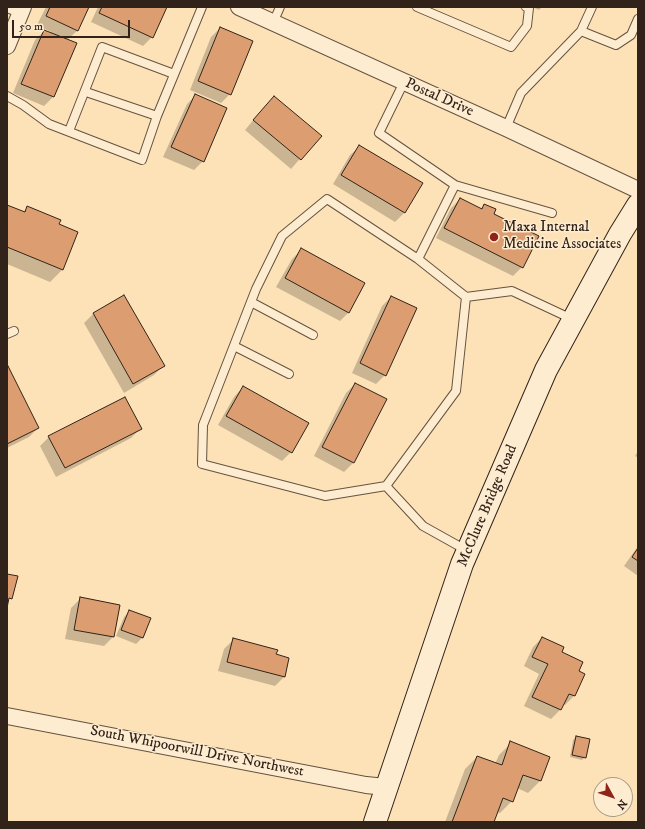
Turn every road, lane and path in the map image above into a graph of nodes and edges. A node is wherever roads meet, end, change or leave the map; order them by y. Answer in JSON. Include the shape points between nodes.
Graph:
{"nodes":[{"id":1,"x":202,"y":7,"type":"edge"},
{"id":2,"x":239,"y":7,"type":"edge"},
{"id":3,"x":280,"y":7,"type":"edge"},
{"id":4,"x":417,"y":7,"type":"edge"},
{"id":5,"x":526,"y":7,"type":"edge"},
{"id":6,"x":592,"y":7,"type":"edge"},
{"id":7,"x":17,"y":9,"type":"edge"},
{"id":8,"x":638,"y":19,"type":"edge"},
{"id":9,"x":273,"y":23,"type":"junction"},
{"id":10,"x":581,"y":31,"type":"junction"},
{"id":11,"x":7,"y":46,"type":"edge"},
{"id":12,"x":174,"y":74,"type":"junction"},
{"id":13,"x":404,"y":82,"type":"junction"},
{"id":14,"x":86,"y":92,"type":"junction"},
{"id":15,"x":7,"y":96,"type":"edge"},
{"id":16,"x":157,"y":116,"type":"junction"},
{"id":17,"x":506,"y":128,"type":"junction"},
{"id":18,"x":69,"y":131,"type":"junction"},
{"id":19,"x":455,"y":185,"type":"junction"},
{"id":20,"x":638,"y":190,"type":"edge"},
{"id":21,"x":638,"y":205,"type":"edge"},
{"id":22,"x":552,"y":212,"type":"dead end"},
{"id":23,"x":418,"y":259,"type":"junction"},
{"id":24,"x":466,"y":297,"type":"junction"},
{"id":25,"x":251,"y":302,"type":"junction"},
{"id":26,"x":574,"y":320,"type":"junction"},
{"id":27,"x":313,"y":335,"type":"dead end"},
{"id":28,"x":234,"y":346,"type":"junction"},
{"id":29,"x":289,"y":374,"type":"dead end"},
{"id":30,"x":386,"y":486,"type":"junction"},
{"id":31,"x":468,"y":551,"type":"junction"},
{"id":32,"x":7,"y":716,"type":"edge"},
{"id":33,"x":386,"y":787,"type":"junction"},
{"id":34,"x":375,"y":822,"type":"edge"}],
"edges":[{"from":1,"to":12,"type":"lane"},
{"from":2,"to":9,"type":"street","name":"Postal Drive"},
{"from":3,"to":9,"type":"lane"},
{"from":4,"to":5,"type":"lane","via":[[511,47],[527,26],[529,8]]},
{"from":6,"to":10,"type":"lane"},
{"from":7,"to":11,"type":"street"},
{"from":8,"to":10,"type":"lane","via":[[631,35],[616,45]]},
{"from":9,"to":13,"type":"street","name":"Postal Drive"},
{"from":10,"to":17,"type":"lane","via":[[520,93]]},
{"from":12,"to":14,"type":"lane","via":[[102,47]]},
{"from":12,"to":16,"type":"lane"},
{"from":13,"to":17,"type":"street","name":"Postal Drive"},
{"from":13,"to":19,"type":"lane","via":[[379,133]]},
{"from":14,"to":16,"type":"lane"},
{"from":14,"to":18,"type":"lane"},
{"from":15,"to":18,"type":"lane","via":[[49,124]]},
{"from":16,"to":18,"type":"lane","via":[[142,160]]},
{"from":17,"to":20,"type":"street","name":"Postal Drive"},
{"from":19,"to":22,"type":"lane"},
{"from":19,"to":23,"type":"lane"},
{"from":21,"to":26,"type":"street","name":"McClure Bridge Road"},
{"from":23,"to":24,"type":"lane"},
{"from":23,"to":25,"type":"lane","via":[[327,199],[282,236]]},
{"from":24,"to":26,"type":"lane","via":[[512,291]]},
{"from":24,"to":30,"type":"lane","via":[[456,391]]},
{"from":25,"to":27,"type":"lane"},
{"from":25,"to":28,"type":"lane"},
{"from":26,"to":31,"type":"street","name":"McClure Bridge Road","via":[[546,370]]},
{"from":28,"to":29,"type":"lane"},
{"from":28,"to":30,"type":"lane","via":[[203,425],[202,464],[325,496]]},
{"from":30,"to":31,"type":"lane","via":[[423,526]]},
{"from":31,"to":33,"type":"street","name":"McClure Bridge Road"},
{"from":32,"to":33,"type":"street","name":"South Whipoorwill Drive Northwest"},
{"from":33,"to":34,"type":"street","name":"McClure Bridge Road"}]}
